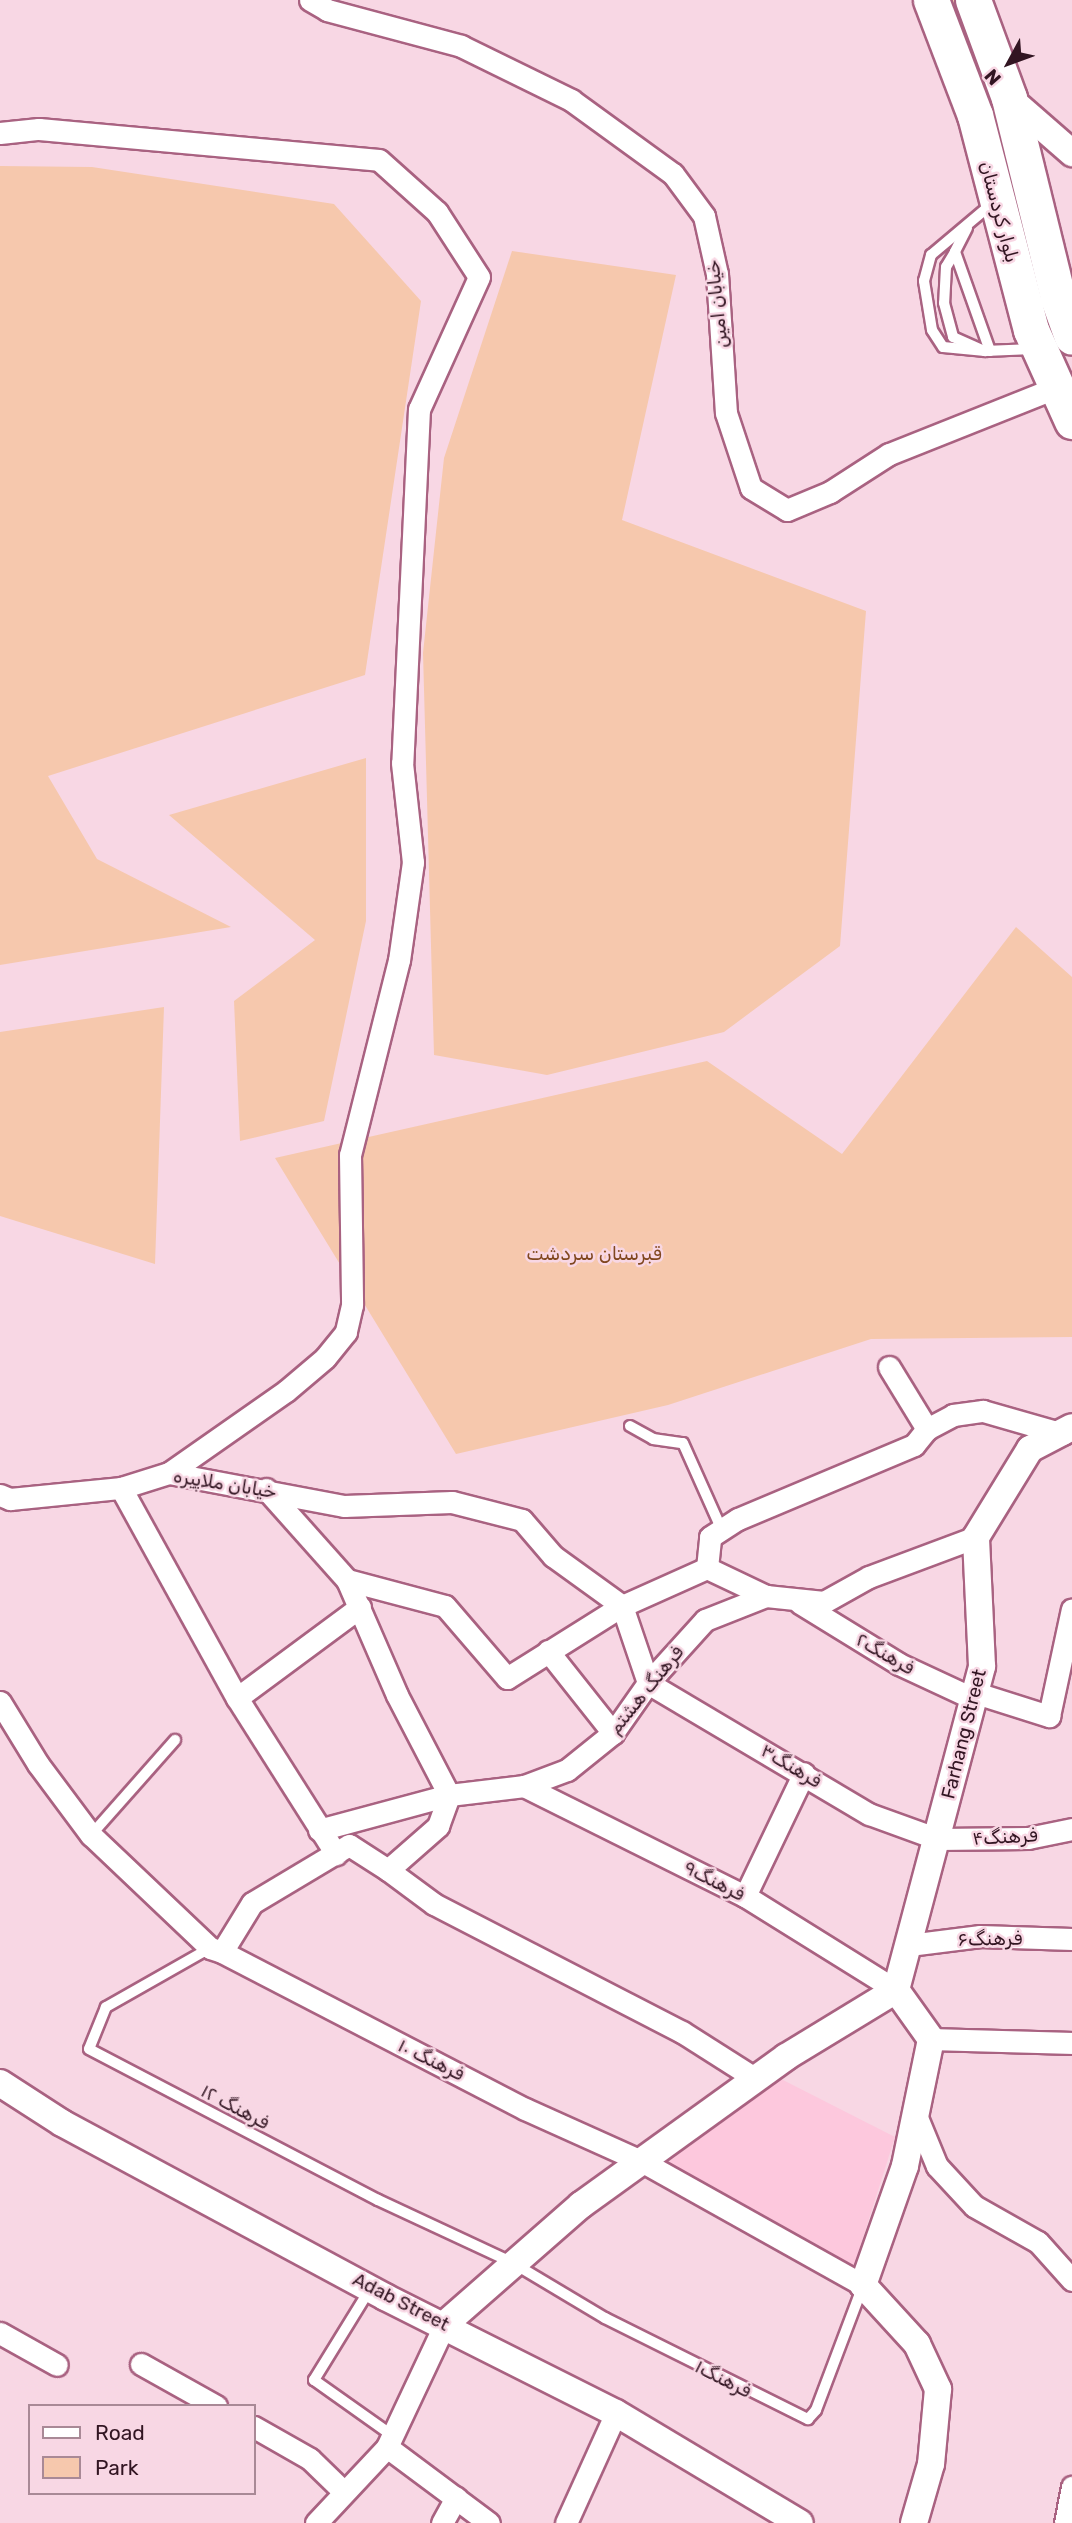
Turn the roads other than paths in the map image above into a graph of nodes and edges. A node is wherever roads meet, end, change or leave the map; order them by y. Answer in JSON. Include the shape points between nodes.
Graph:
{"nodes":[{"id":1,"x":931,"y":0,"type":"edge"},
{"id":2,"x":973,"y":0,"type":"edge"},
{"id":3,"x":318,"y":5,"type":"edge"},
{"id":4,"x":1009,"y":98,"type":"junction"},
{"id":5,"x":0,"y":134,"type":"edge"},
{"id":6,"x":1072,"y":153,"type":"edge"},
{"id":7,"x":995,"y":201,"type":"junction"},
{"id":8,"x":967,"y":228,"type":"junction"},
{"id":9,"x":956,"y":252,"type":"junction"},
{"id":10,"x":1072,"y":337,"type":"edge"},
{"id":11,"x":1037,"y":349,"type":"junction"},
{"id":12,"x":988,"y":351,"type":"junction"},
{"id":13,"x":1057,"y":387,"type":"junction"},
{"id":14,"x":1072,"y":421,"type":"edge"},
{"id":15,"x":889,"y":1367,"type":"dead end"},
{"id":16,"x":631,"y":1426,"type":"dead end"},
{"id":17,"x":927,"y":1429,"type":"junction"},
{"id":18,"x":1069,"y":1432,"type":"edge"},
{"id":19,"x":169,"y":1473,"type":"junction"},
{"id":20,"x":121,"y":1488,"type":"junction"},
{"id":21,"x":266,"y":1489,"type":"junction"},
{"id":22,"x":3,"y":1500,"type":"edge"},
{"id":23,"x":722,"y":1530,"type":"junction"},
{"id":24,"x":976,"y":1537,"type":"junction"},
{"id":25,"x":708,"y":1568,"type":"junction"},
{"id":26,"x":347,"y":1580,"type":"junction"},
{"id":27,"x":766,"y":1596,"type":"junction"},
{"id":28,"x":800,"y":1603,"type":"junction"},
{"id":29,"x":621,"y":1606,"type":"junction"},
{"id":30,"x":360,"y":1608,"type":"junction"},
{"id":31,"x":1072,"y":1609,"type":"edge"},
{"id":32,"x":548,"y":1651,"type":"junction"},
{"id":33,"x":648,"y":1683,"type":"junction"},
{"id":34,"x":975,"y":1696,"type":"junction"},
{"id":35,"x":237,"y":1698,"type":"junction"},
{"id":36,"x":0,"y":1702,"type":"edge"},
{"id":37,"x":613,"y":1733,"type":"junction"},
{"id":38,"x":175,"y":1740,"type":"dead end"},
{"id":39,"x":804,"y":1773,"type":"junction"},
{"id":40,"x":524,"y":1786,"type":"junction"},
{"id":41,"x":449,"y":1795,"type":"junction"},
{"id":42,"x":1072,"y":1829,"type":"edge"},
{"id":43,"x":319,"y":1830,"type":"junction"},
{"id":44,"x":91,"y":1835,"type":"junction"},
{"id":45,"x":938,"y":1839,"type":"junction"},
{"id":46,"x":336,"y":1854,"type":"junction"},
{"id":47,"x":388,"y":1870,"type":"junction"},
{"id":48,"x":745,"y":1896,"type":"junction"},
{"id":49,"x":1072,"y":1939,"type":"edge"},
{"id":50,"x":909,"y":1945,"type":"junction"},
{"id":51,"x":216,"y":1950,"type":"junction"},
{"id":52,"x":896,"y":1990,"type":"junction"},
{"id":53,"x":931,"y":2039,"type":"junction"},
{"id":54,"x":1072,"y":2043,"type":"edge"},
{"id":55,"x":756,"y":2079,"type":"junction"},
{"id":56,"x":0,"y":2083,"type":"edge"},
{"id":57,"x":918,"y":2120,"type":"junction"},
{"id":58,"x":643,"y":2162,"type":"junction"},
{"id":59,"x":513,"y":2263,"type":"junction"},
{"id":60,"x":1072,"y":2280,"type":"edge"},
{"id":61,"x":863,"y":2286,"type":"junction"},
{"id":62,"x":370,"y":2287,"type":"junction"},
{"id":63,"x":445,"y":2324,"type":"junction"},
{"id":64,"x":0,"y":2333,"type":"edge"},
{"id":65,"x":141,"y":2364,"type":"dead end"},
{"id":66,"x":57,"y":2365,"type":"dead end"},
{"id":67,"x":212,"y":2404,"type":"edge"},
{"id":68,"x":616,"y":2413,"type":"junction"},
{"id":69,"x":256,"y":2428,"type":"edge"},
{"id":70,"x":390,"y":2442,"type":"junction"},
{"id":71,"x":1072,"y":2487,"type":"edge"},
{"id":72,"x":344,"y":2493,"type":"junction"},
{"id":73,"x":456,"y":2498,"type":"junction"},
{"id":74,"x":316,"y":2523,"type":"edge"},
{"id":75,"x":442,"y":2523,"type":"edge"},
{"id":76,"x":489,"y":2523,"type":"edge"},
{"id":77,"x":566,"y":2523,"type":"edge"},
{"id":78,"x":800,"y":2523,"type":"edge"},
{"id":79,"x":914,"y":2523,"type":"edge"},
{"id":80,"x":1065,"y":2523,"type":"edge"}],
"edges":[{"from":1,"to":7,"type":"main road","name":"بلوار کردستان","via":[[975,115]]},
{"from":2,"to":4,"type":"main road","name":"بلوار کردستان"},
{"from":3,"to":13,"type":"street","name":"خیابان امین","via":[[461,46],[571,100],[673,174],[704,216],[717,274],[726,413],[751,488],[787,510],[830,492],[889,454]]},
{"from":4,"to":6,"type":"street"},
{"from":4,"to":10,"type":"main road","name":"بلوار کردستان","via":[[1058,298]]},
{"from":5,"to":19,"type":"street","via":[[39,129],[379,160],[438,212],[479,277],[419,409],[402,763],[413,862],[399,960],[350,1156],[352,1305],[346,1332],[325,1358],[286,1391]]},
{"from":7,"to":8,"type":"lane"},
{"from":7,"to":11,"type":"main road","name":"بلوار کردستان"},
{"from":8,"to":9,"type":"lane"},
{"from":8,"to":12,"type":"lane","via":[[931,255],[925,304],[932,330],[943,347]]},
{"from":9,"to":12,"type":"lane"},
{"from":9,"to":12,"type":"lane","via":[[946,267],[944,303],[953,337]]},
{"from":11,"to":12,"type":"lane"},
{"from":11,"to":13,"type":"main road","name":"بلوار کردستان"},
{"from":13,"to":14,"type":"main road","name":"بلوار کردستان"},
{"from":15,"to":17,"type":"street"},
{"from":16,"to":23,"type":"lane","via":[[653,1439],[683,1443]]},
{"from":17,"to":18,"type":"street","via":[[953,1415],[983,1410]]},
{"from":17,"to":23,"type":"street","via":[[914,1445]]},
{"from":18,"to":24,"type":"street","via":[[1030,1449]]},
{"from":19,"to":20,"type":"street","name":"خیابان ملاپیره"},
{"from":19,"to":21,"type":"street","name":"خیابان ملاپیره"},
{"from":20,"to":22,"type":"street","name":"خیابان ملاپیره"},
{"from":20,"to":35,"type":"street"},
{"from":21,"to":26,"type":"street"},
{"from":21,"to":29,"type":"street","name":"خیابان ملاپیره","via":[[345,1506],[452,1502],[522,1520],[554,1556]]},
{"from":23,"to":25,"type":"street","via":[[710,1537]]},
{"from":24,"to":28,"type":"street","via":[[869,1577],[824,1602]]},
{"from":24,"to":34,"type":"street","name":"Farhang Street","via":[[982,1666]]},
{"from":25,"to":27,"type":"street"},
{"from":25,"to":29,"type":"street"},
{"from":26,"to":30,"type":"street"},
{"from":26,"to":32,"type":"street","via":[[445,1606],[508,1678]]},
{"from":27,"to":28,"type":"street"},
{"from":27,"to":33,"type":"street","name":"فرهنگ هشتم","via":[[705,1620]]},
{"from":28,"to":34,"type":"street","name":"فرهنگ۲","via":[[899,1664]]},
{"from":29,"to":32,"type":"street"},
{"from":29,"to":33,"type":"street"},
{"from":30,"to":35,"type":"street"},
{"from":30,"to":41,"type":"street","via":[[397,1695]]},
{"from":31,"to":34,"type":"street","name":"فرهنگ۲","via":[[1049,1716]]},
{"from":32,"to":37,"type":"street"},
{"from":33,"to":37,"type":"street","name":"فرهنگ هشتم"},
{"from":33,"to":39,"type":"street","name":"فرهنگ۳"},
{"from":34,"to":45,"type":"street","name":"Farhang Street"},
{"from":35,"to":43,"type":"street"},
{"from":36,"to":44,"type":"street","name":"فرهنگ ۱۰"},
{"from":37,"to":40,"type":"street","name":"فرهنگ هشتم","via":[[567,1770]]},
{"from":38,"to":44,"type":"lane"},
{"from":39,"to":45,"type":"street","name":"فرهنگ۳","via":[[869,1814]]},
{"from":39,"to":48,"type":"street"},
{"from":40,"to":41,"type":"street","name":"فرهنگ هشتم"},
{"from":40,"to":48,"type":"street","name":"فرهنگ۹"},
{"from":41,"to":43,"type":"street","name":"فرهنگ هشتم"},
{"from":41,"to":47,"type":"street","via":[[438,1826]]},
{"from":42,"to":45,"type":"street","name":"فرهنگ۴","via":[[1028,1838]]},
{"from":43,"to":46,"type":"street"},
{"from":44,"to":51,"type":"street","name":"فرهنگ ۱۰"},
{"from":45,"to":50,"type":"street","name":"Farhang Street"},
{"from":46,"to":47,"type":"street","via":[[349,1845]]},
{"from":46,"to":51,"type":"street","via":[[252,1903]]},
{"from":47,"to":55,"type":"street","via":[[434,1904],[682,2032]]},
{"from":48,"to":52,"type":"street","name":"فرهنگ۹"},
{"from":49,"to":50,"type":"street","name":"فرهنگ۶","via":[[980,1936]]},
{"from":50,"to":52,"type":"street","name":"Farhang Street"},
{"from":51,"to":58,"type":"street","name":"فرهنگ ۱۰","via":[[525,2109]]},
{"from":51,"to":59,"type":"lane","name":"فرهنگ ۱۲","via":[[107,2007],[89,2049],[378,2200]]},
{"from":52,"to":53,"type":"street"},
{"from":52,"to":55,"type":"street"},
{"from":53,"to":54,"type":"street"},
{"from":53,"to":57,"type":"street"},
{"from":55,"to":58,"type":"street"},
{"from":56,"to":62,"type":"street","name":"Adab Street","via":[[62,2123]]},
{"from":57,"to":60,"type":"street","via":[[937,2166],[974,2206],[1038,2242]]},
{"from":57,"to":61,"type":"street"},
{"from":58,"to":59,"type":"street","via":[[581,2205]]},
{"from":58,"to":61,"type":"street","name":"فرهنگ ۱۰"},
{"from":59,"to":61,"type":"lane","name":"فرهنگ۱","via":[[605,2318],[808,2419],[816,2410]]},
{"from":59,"to":63,"type":"street"},
{"from":61,"to":79,"type":"street","via":[[917,2344],[938,2389],[931,2464]]},
{"from":62,"to":63,"type":"street","name":"Adab Street"},
{"from":62,"to":70,"type":"lane","via":[[314,2380]]},
{"from":63,"to":68,"type":"street","name":"Adab Street"},
{"from":63,"to":70,"type":"street"},
{"from":64,"to":66,"type":"street"},
{"from":65,"to":67,"type":"street"},
{"from":68,"to":77,"type":"street"},
{"from":68,"to":78,"type":"street","name":"Adab Street"},
{"from":69,"to":72,"type":"street","via":[[310,2459]]},
{"from":70,"to":72,"type":"street"},
{"from":70,"to":73,"type":"street"},
{"from":71,"to":80,"type":"street"},
{"from":72,"to":74,"type":"street"},
{"from":73,"to":75,"type":"street"},
{"from":73,"to":76,"type":"street"}]}
